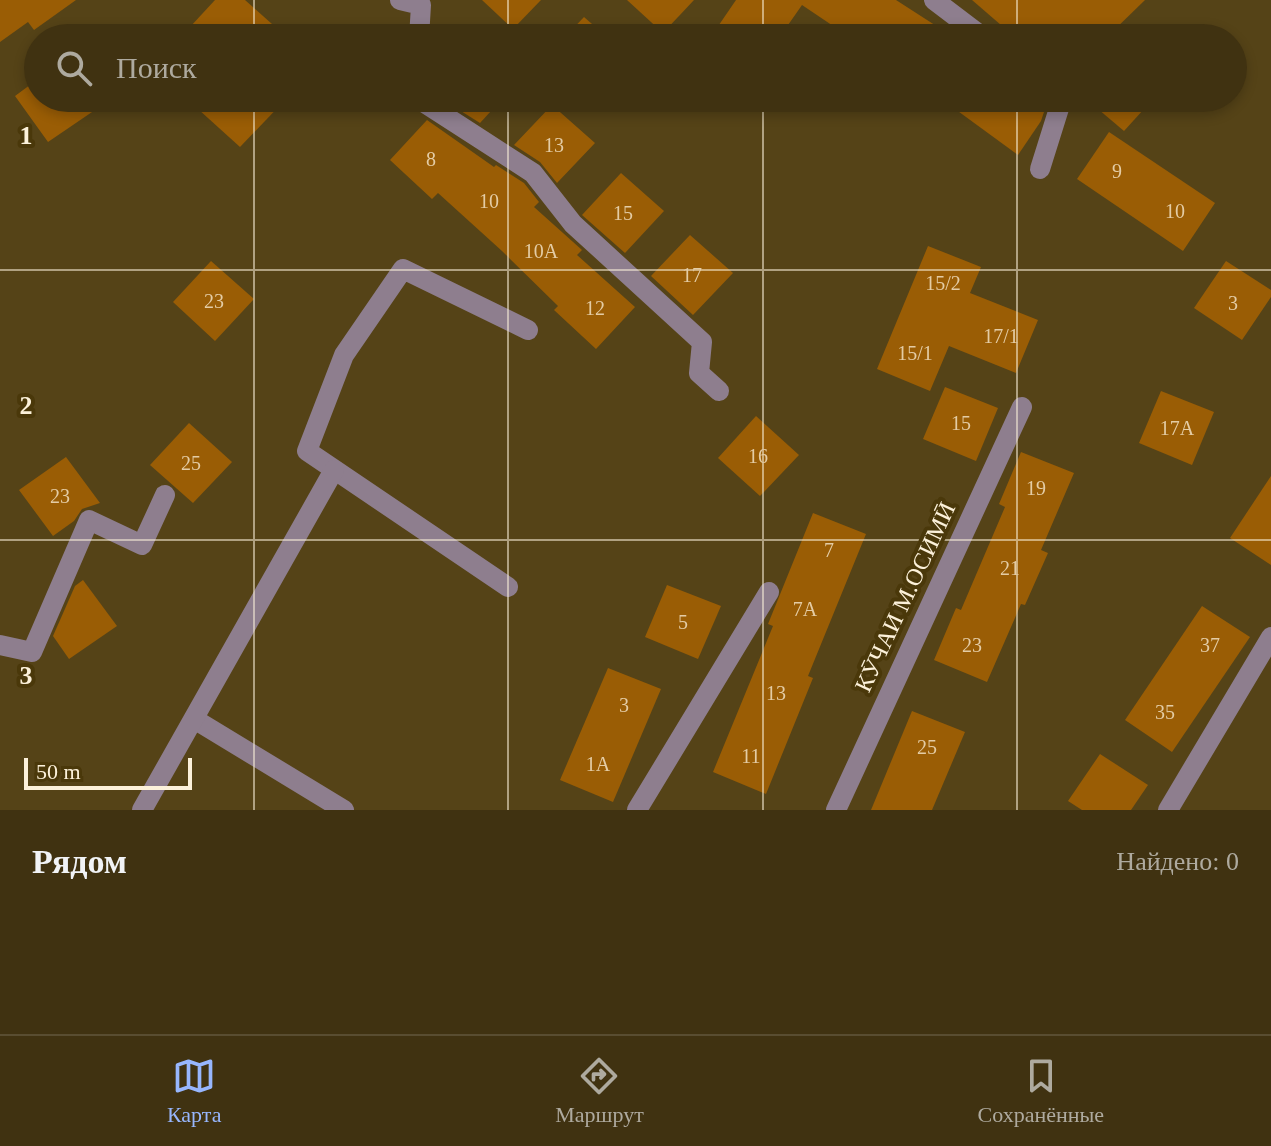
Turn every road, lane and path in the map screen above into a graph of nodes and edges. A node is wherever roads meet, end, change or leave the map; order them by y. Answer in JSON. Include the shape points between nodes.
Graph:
{"nodes":[{"id":1,"x":400,"y":0,"type":"edge"},
{"id":2,"x":934,"y":0,"type":"edge"},
{"id":3,"x":420,"y":24,"type":"edge"},
{"id":4,"x":966,"y":24,"type":"edge"},
{"id":5,"x":439,"y":112,"type":"edge"},
{"id":6,"x":1058,"y":112,"type":"edge"},
{"id":7,"x":1040,"y":169,"type":"dead end"},
{"id":8,"x":528,"y":330,"type":"dead end"},
{"id":9,"x":719,"y":391,"type":"dead end"},
{"id":10,"x":1022,"y":407,"type":"dead end"},
{"id":11,"x":334,"y":470,"type":"junction"},
{"id":12,"x":165,"y":495,"type":"dead end"},
{"id":13,"x":508,"y":587,"type":"dead end"},
{"id":14,"x":769,"y":592,"type":"dead end"},
{"id":15,"x":1270,"y":642,"type":"edge"},
{"id":16,"x":0,"y":645,"type":"edge"},
{"id":17,"x":194,"y":719,"type":"junction"},
{"id":18,"x":142,"y":810,"type":"edge"},
{"id":19,"x":344,"y":810,"type":"edge"},
{"id":20,"x":637,"y":810,"type":"edge"},
{"id":21,"x":836,"y":810,"type":"edge"},
{"id":22,"x":1168,"y":810,"type":"edge"}],
"edges":[{"from":1,"to":3,"type":"street","via":[[421,5]]},
{"from":2,"to":4,"type":"street"},
{"from":5,"to":9,"type":"street","via":[[533,173],[573,224],[702,342],[699,373]]},
{"from":6,"to":7,"type":"street"},
{"from":8,"to":11,"type":"street","via":[[403,269],[344,355],[307,451]]},
{"from":10,"to":21,"type":"street","name":"КӮЧАИ М.ОСИМӢ"},
{"from":11,"to":13,"type":"street"},
{"from":11,"to":17,"type":"street"},
{"from":12,"to":16,"type":"street","via":[[142,545],[89,520],[32,652]]},
{"from":14,"to":20,"type":"street"},
{"from":15,"to":22,"type":"street"},
{"from":17,"to":18,"type":"street"},
{"from":17,"to":19,"type":"street"}]}
